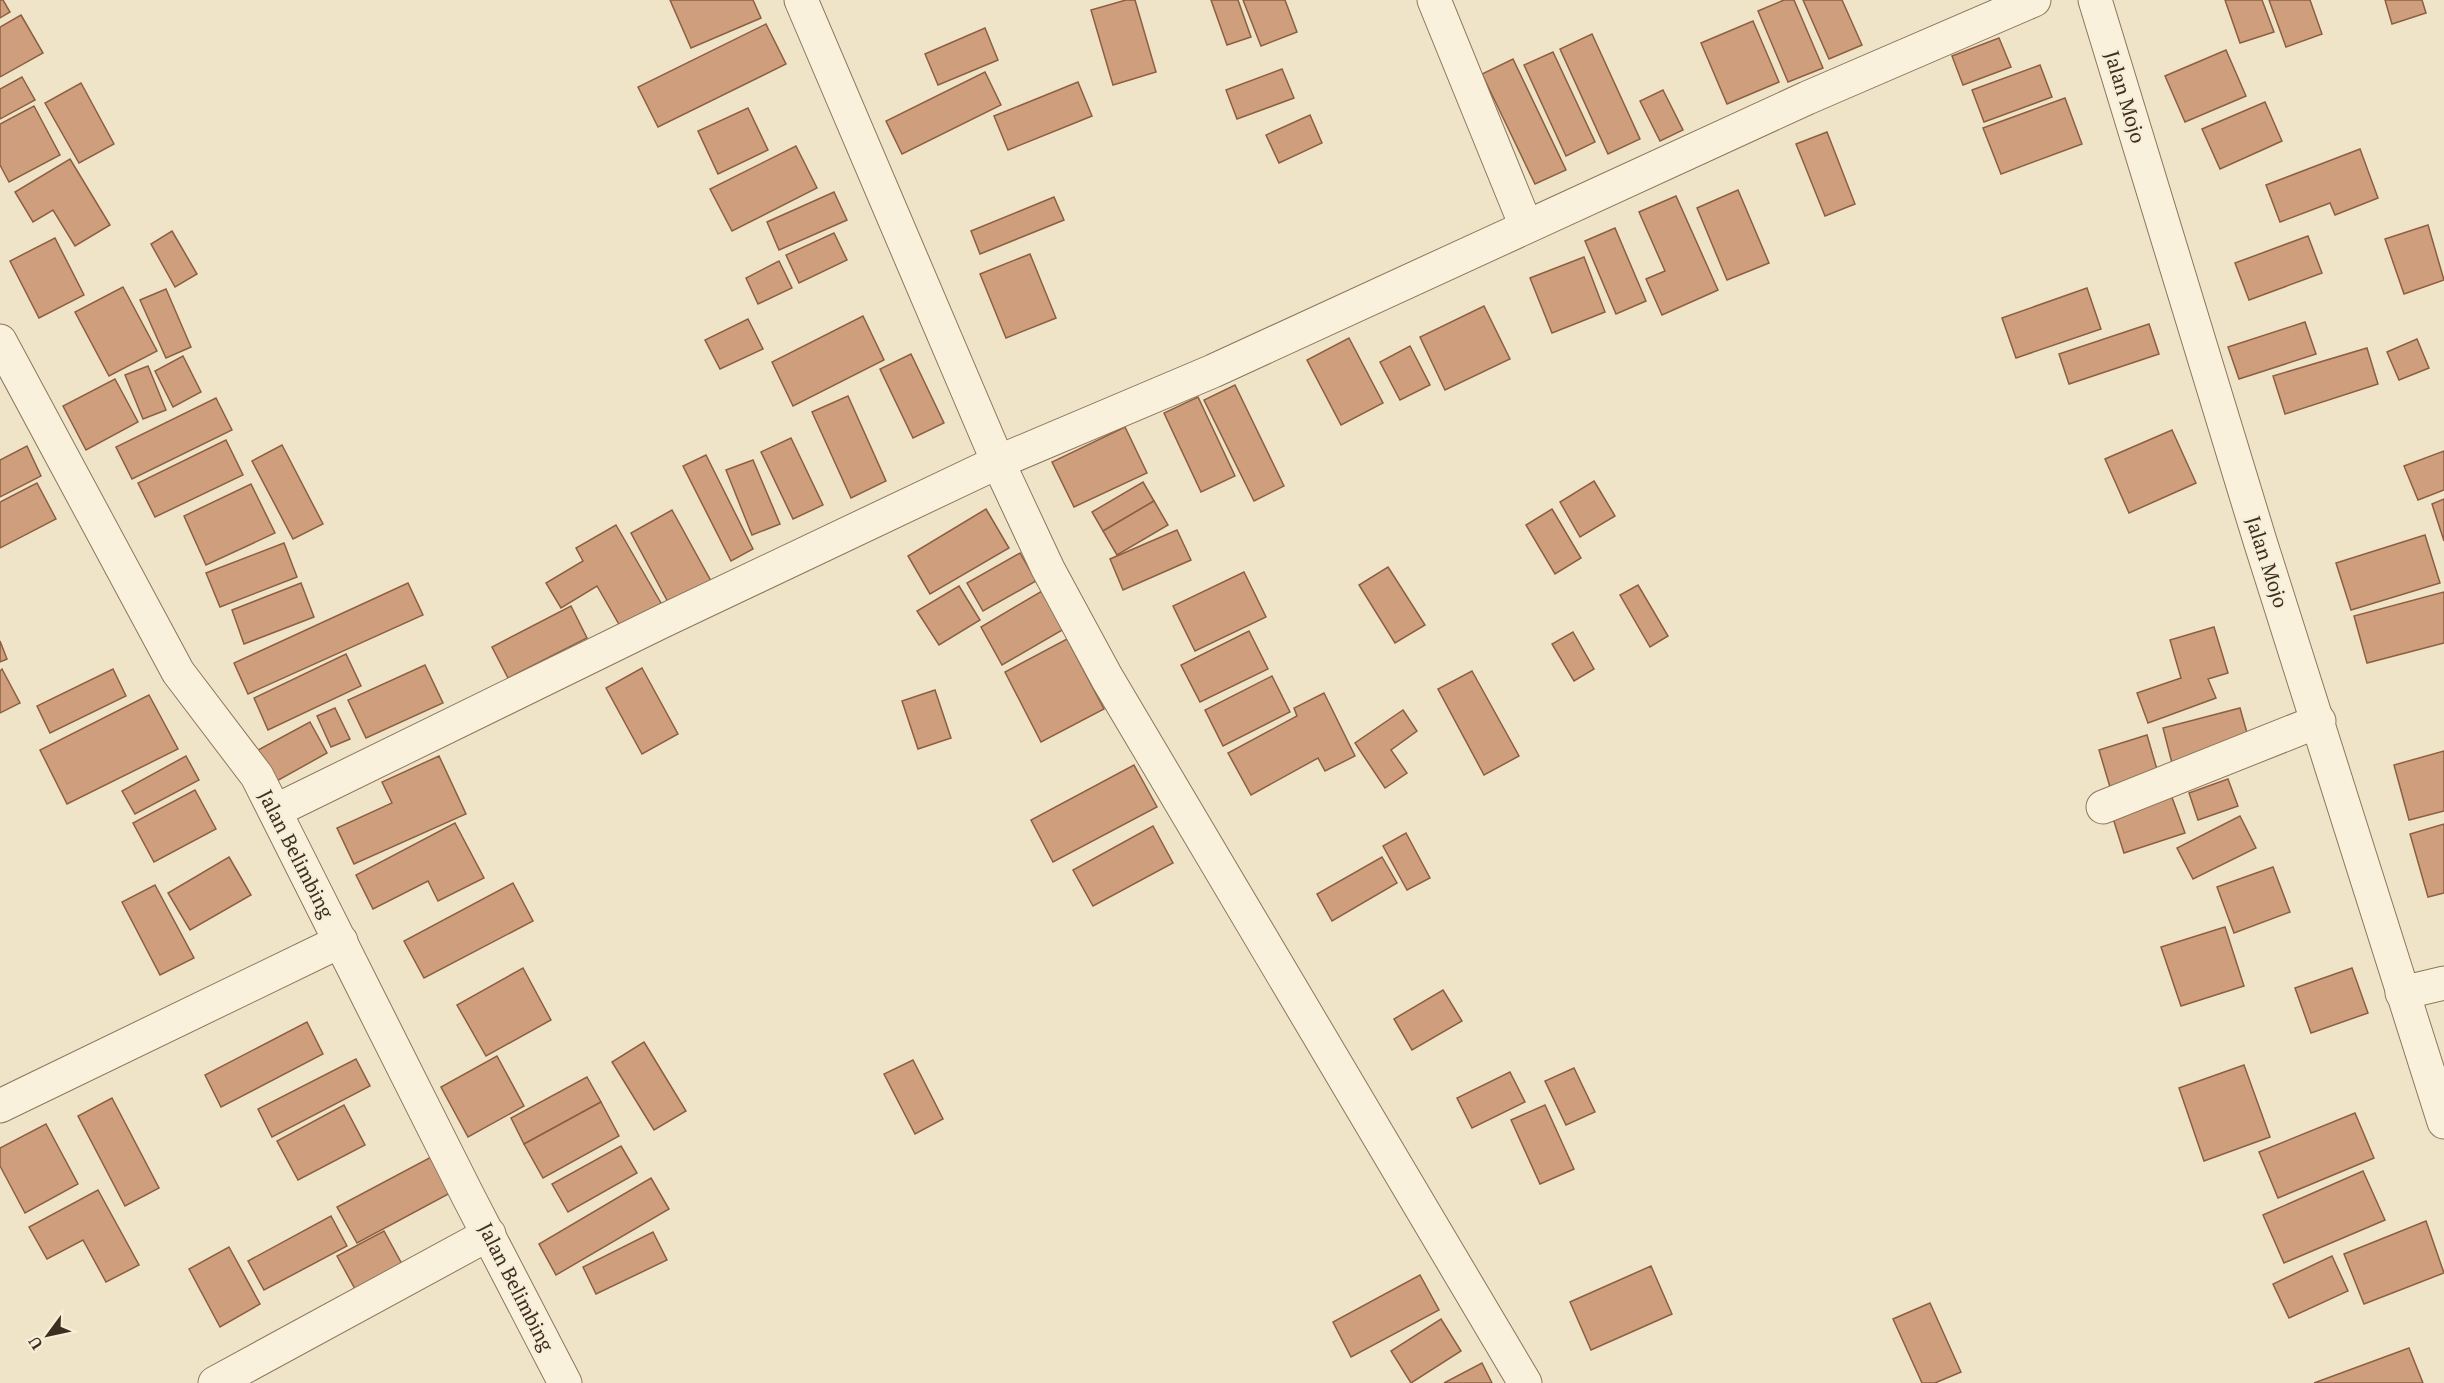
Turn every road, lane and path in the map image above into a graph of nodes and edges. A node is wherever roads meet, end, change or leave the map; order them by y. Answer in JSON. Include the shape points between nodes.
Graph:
{"nodes":[{"id":1,"x":801,"y":0,"type":"edge"},
{"id":2,"x":1434,"y":0,"type":"edge"},
{"id":3,"x":2034,"y":0,"type":"edge"},
{"id":4,"x":2095,"y":0,"type":"edge"},
{"id":5,"x":1526,"y":226,"type":"junction"},
{"id":6,"x":0,"y":341,"type":"edge"},
{"id":7,"x":998,"y":462,"type":"junction"},
{"id":8,"x":2319,"y":721,"type":"junction"},
{"id":9,"x":2103,"y":807,"type":"dead end"},
{"id":10,"x":275,"y":811,"type":"junction"},
{"id":11,"x":341,"y":941,"type":"junction"},
{"id":12,"x":2444,"y":983,"type":"edge"},
{"id":13,"x":2402,"y":993,"type":"junction"},
{"id":14,"x":0,"y":1106,"type":"edge"},
{"id":15,"x":2444,"y":1122,"type":"edge"},
{"id":16,"x":489,"y":1234,"type":"junction"},
{"id":17,"x":215,"y":1383,"type":"edge"},
{"id":18,"x":565,"y":1383,"type":"edge"},
{"id":19,"x":1525,"y":1383,"type":"edge"}],
"edges":[{"from":1,"to":7,"type":"street"},
{"from":2,"to":5,"type":"street"},
{"from":3,"to":5,"type":"street"},
{"from":4,"to":8,"type":"street","name":"Jalan Mojo"},
{"from":5,"to":7,"type":"street","via":[[1213,371]]},
{"from":6,"to":10,"type":"street","name":"Jalan Belimbing","via":[[178,672],[257,776]]},
{"from":7,"to":10,"type":"street"},
{"from":7,"to":19,"type":"street","via":[[1048,569],[1107,678]]},
{"from":8,"to":9,"type":"street"},
{"from":8,"to":13,"type":"street","name":"Jalan Mojo"},
{"from":10,"to":11,"type":"street","name":"Jalan Belimbing"},
{"from":11,"to":14,"type":"street"},
{"from":11,"to":16,"type":"street","name":"Jalan Belimbing"},
{"from":12,"to":13,"type":"street"},
{"from":13,"to":15,"type":"street","name":"Jalan Mojo"},
{"from":16,"to":17,"type":"street"},
{"from":16,"to":18,"type":"street","name":"Jalan Belimbing"}]}
